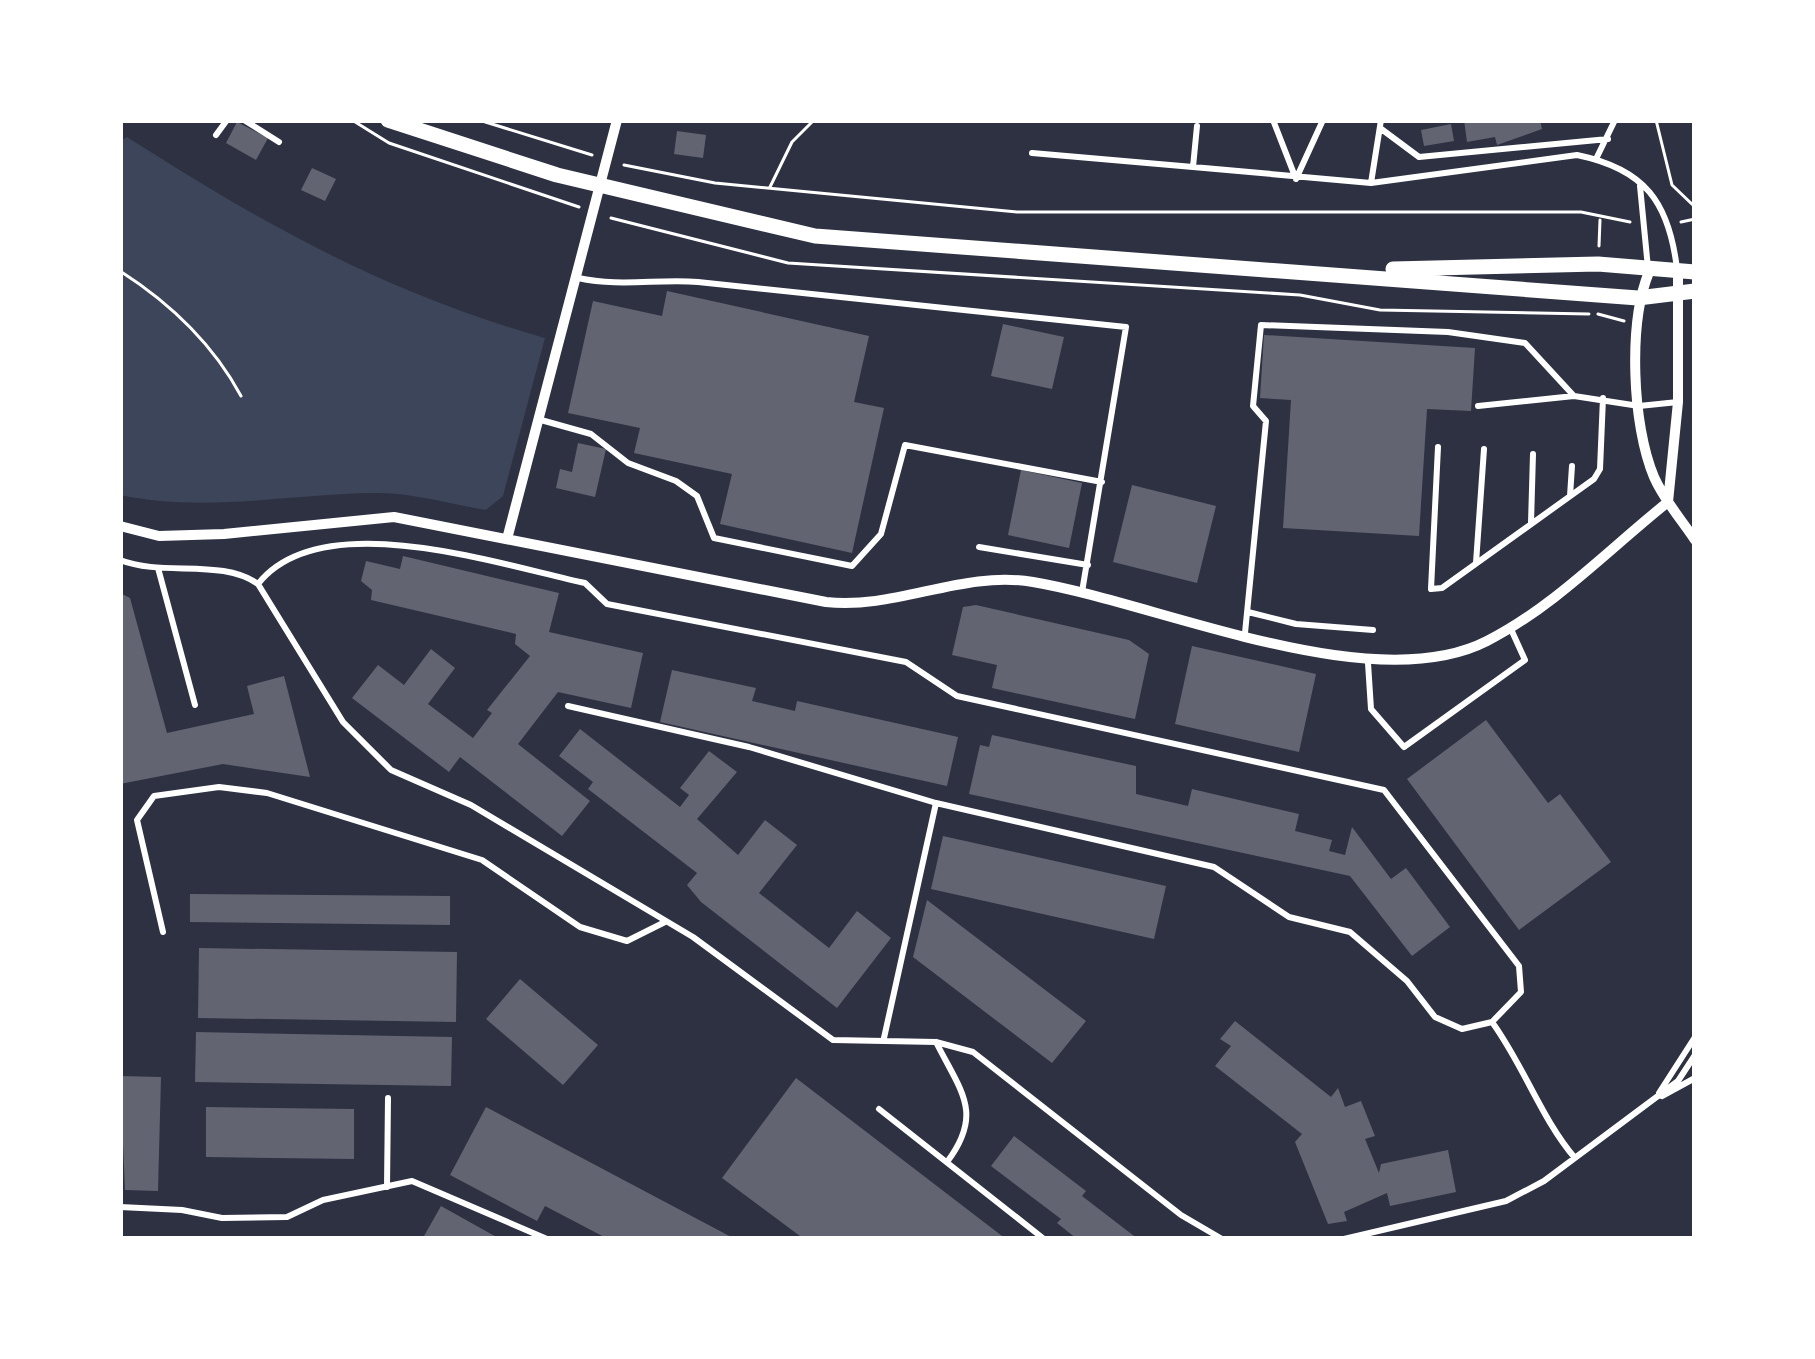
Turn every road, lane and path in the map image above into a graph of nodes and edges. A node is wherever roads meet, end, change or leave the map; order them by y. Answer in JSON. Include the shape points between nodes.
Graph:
{"nodes":[{"id":1,"x":227,"y":120,"type":"edge"},
{"id":2,"x":244,"y":120,"type":"edge"},
{"id":3,"x":352,"y":120,"type":"edge"},
{"id":4,"x":388,"y":120,"type":"edge"},
{"id":5,"x":479,"y":120,"type":"edge"},
{"id":6,"x":617,"y":120,"type":"edge"},
{"id":7,"x":814,"y":120,"type":"edge"},
{"id":8,"x":1273,"y":120,"type":"edge"},
{"id":9,"x":1324,"y":120,"type":"edge"},
{"id":10,"x":1615,"y":120,"type":"edge"},
{"id":11,"x":1655,"y":120,"type":"edge"},
{"id":12,"x":1380,"y":124,"type":"edge"},
{"id":13,"x":1197,"y":126,"type":"dead end"},
{"id":14,"x":216,"y":135,"type":"dead end"},
{"id":15,"x":1608,"y":139,"type":"junction"},
{"id":16,"x":278,"y":142,"type":"dead end"},
{"id":17,"x":565,"y":147,"type":"dead end"},
{"id":18,"x":1032,"y":153,"type":"dead end"},
{"id":19,"x":1596,"y":159,"type":"junction"},
{"id":20,"x":1193,"y":167,"type":"junction"},
{"id":21,"x":655,"y":174,"type":"dead end"},
{"id":22,"x":1296,"y":179,"type":"junction"},
{"id":23,"x":1640,"y":182,"type":"junction"},
{"id":24,"x":1370,"y":183,"type":"junction"},
{"id":25,"x":604,"y":185,"type":"junction"},
{"id":26,"x":770,"y":189,"type":"junction"},
{"id":27,"x":1695,"y":207,"type":"edge"},
{"id":28,"x":595,"y":213,"type":"junction"},
{"id":29,"x":1695,"y":219,"type":"edge"},
{"id":30,"x":1646,"y":224,"type":"junction"},
{"id":31,"x":1672,"y":224,"type":"junction"},
{"id":32,"x":1305,"y":271,"type":"junction"},
{"id":33,"x":120,"y":272,"type":"edge"},
{"id":34,"x":1649,"y":272,"type":"junction"},
{"id":35,"x":1686,"y":272,"type":"edge"},
{"id":36,"x":574,"y":277,"type":"junction"},
{"id":37,"x":1687,"y":292,"type":"edge"},
{"id":38,"x":1638,"y":298,"type":"junction"},
{"id":39,"x":1636,"y":322,"type":"junction"},
{"id":40,"x":1574,"y":396,"type":"junction"},
{"id":41,"x":241,"y":397,"type":"dead end"},
{"id":42,"x":1603,"y":398,"type":"junction"},
{"id":43,"x":1678,"y":402,"type":"junction"},
{"id":44,"x":1478,"y":406,"type":"dead end"},
{"id":45,"x":1639,"y":406,"type":"junction"},
{"id":46,"x":538,"y":419,"type":"junction"},
{"id":47,"x":1438,"y":447,"type":"dead end"},
{"id":48,"x":1484,"y":449,"type":"dead end"},
{"id":49,"x":1533,"y":454,"type":"dead end"},
{"id":50,"x":1572,"y":466,"type":"dead end"},
{"id":51,"x":1103,"y":482,"type":"junction"},
{"id":52,"x":1570,"y":496,"type":"junction"},
{"id":53,"x":1668,"y":502,"type":"junction"},
{"id":54,"x":1531,"y":523,"type":"junction"},
{"id":55,"x":120,"y":526,"type":"edge"},
{"id":56,"x":507,"y":538,"type":"junction"},
{"id":57,"x":1695,"y":540,"type":"edge"},
{"id":58,"x":979,"y":547,"type":"dead end"},
{"id":59,"x":120,"y":560,"type":"edge"},
{"id":60,"x":1476,"y":562,"type":"junction"},
{"id":61,"x":1088,"y":565,"type":"junction"},
{"id":62,"x":158,"y":568,"type":"junction"},
{"id":63,"x":258,"y":584,"type":"junction"},
{"id":64,"x":1082,"y":594,"type":"junction"},
{"id":65,"x":1247,"y":612,"type":"junction"},
{"id":66,"x":1510,"y":627,"type":"junction"},
{"id":67,"x":1373,"y":630,"type":"dead end"},
{"id":68,"x":1245,"y":633,"type":"junction"},
{"id":69,"x":1368,"y":663,"type":"junction"},
{"id":70,"x":195,"y":705,"type":"dead end"},
{"id":71,"x":568,"y":706,"type":"dead end"},
{"id":72,"x":936,"y":802,"type":"junction"},
{"id":73,"x":665,"y":922,"type":"junction"},
{"id":74,"x":163,"y":932,"type":"dead end"},
{"id":75,"x":1492,"y":1022,"type":"junction"},
{"id":76,"x":1695,"y":1036,"type":"edge"},
{"id":77,"x":884,"y":1038,"type":"junction"},
{"id":78,"x":936,"y":1042,"type":"junction"},
{"id":79,"x":1695,"y":1055,"type":"edge"},
{"id":80,"x":1695,"y":1078,"type":"edge"},
{"id":81,"x":1658,"y":1096,"type":"junction"},
{"id":82,"x":388,"y":1098,"type":"dead end"},
{"id":83,"x":879,"y":1108,"type":"dead end"},
{"id":84,"x":1575,"y":1158,"type":"junction"},
{"id":85,"x":946,"y":1162,"type":"junction"},
{"id":86,"x":387,"y":1187,"type":"junction"},
{"id":87,"x":120,"y":1207,"type":"edge"},
{"id":88,"x":547,"y":1239,"type":"edge"},
{"id":89,"x":1044,"y":1239,"type":"edge"},
{"id":90,"x":1222,"y":1239,"type":"edge"},
{"id":91,"x":1344,"y":1239,"type":"edge"}],
"edges":[{"from":1,"to":14,"type":"lane"},
{"from":2,"to":16,"type":"lane"},
{"from":3,"to":28,"type":"path","via":[[389,143]]},
{"from":4,"to":25,"type":"main road"},
{"from":5,"to":17,"type":"path"},
{"from":6,"to":25,"type":"street"},
{"from":7,"to":26,"type":"path","via":[[792,142]]},
{"from":8,"to":22,"type":"lane"},
{"from":9,"to":22,"type":"lane"},
{"from":10,"to":15,"type":"lane"},
{"from":11,"to":27,"type":"path","via":[[1672,185]]},
{"from":12,"to":15,"type":"lane","via":[[1419,157]]},
{"from":12,"to":24,"type":"lane"},
{"from":13,"to":20,"type":"lane"},
{"from":15,"to":19,"type":"lane"},
{"from":18,"to":20,"type":"lane"},
{"from":19,"to":23,"type":"lane"},
{"from":19,"to":24,"type":"lane","via":[[1535,159]]},
{"from":20,"to":22,"type":"lane"},
{"from":21,"to":26,"type":"path"},
{"from":22,"to":24,"type":"lane"},
{"from":23,"to":30,"type":"lane"},
{"from":23,"to":31,"type":"lane"},
{"from":25,"to":28,"type":"street"},
{"from":25,"to":32,"type":"main road","via":[[815,236]]},
{"from":26,"to":30,"type":"path","via":[[1017,212],[1581,212]]},
{"from":28,"to":36,"type":"street"},
{"from":28,"to":39,"type":"path","via":[[788,262],[1300,295],[1380,310],[1597,314]]},
{"from":29,"to":31,"type":"path"},
{"from":30,"to":34,"type":"lane"},
{"from":31,"to":35,"type":"lane"},
{"from":32,"to":34,"type":"main road","via":[[1598,264]]},
{"from":32,"to":38,"type":"main road"},
{"from":33,"to":41,"type":"path","via":[[221,359]]},
{"from":34,"to":35,"type":"main road"},
{"from":34,"to":38,"type":"street"},
{"from":35,"to":37,"type":"street"},
{"from":36,"to":46,"type":"street"},
{"from":36,"to":51,"type":"lane","via":[[1126,328]]},
{"from":37,"to":38,"type":"main road"},
{"from":37,"to":43,"type":"street"},
{"from":38,"to":39,"type":"street"},
{"from":39,"to":45,"type":"street"},
{"from":40,"to":42,"type":"lane"},
{"from":40,"to":44,"type":"lane"},
{"from":40,"to":65,"type":"lane","via":[[1525,343],[1261,325],[1253,406],[1266,421]]},
{"from":42,"to":45,"type":"lane"},
{"from":42,"to":52,"type":"lane","via":[[1600,469]]},
{"from":43,"to":45,"type":"lane"},
{"from":43,"to":53,"type":"street"},
{"from":45,"to":53,"type":"street","via":[[1652,474]]},
{"from":46,"to":51,"type":"lane","via":[[591,434],[628,464],[676,481],[697,496],[714,538],[852,566],[880,535],[905,445]]},
{"from":46,"to":56,"type":"street"},
{"from":47,"to":60,"type":"lane","via":[[1429,586],[1442,588]]},
{"from":48,"to":60,"type":"lane"},
{"from":49,"to":54,"type":"lane"},
{"from":50,"to":52,"type":"lane"},
{"from":51,"to":61,"type":"lane"},
{"from":52,"to":54,"type":"lane"},
{"from":53,"to":57,"type":"street"},
{"from":53,"to":66,"type":"street"},
{"from":54,"to":60,"type":"lane"},
{"from":55,"to":56,"type":"street","via":[[181,535],[394,517]]},
{"from":56,"to":64,"type":"street","via":[[843,604],[1005,578]]},
{"from":58,"to":61,"type":"lane"},
{"from":59,"to":62,"type":"lane"},
{"from":61,"to":64,"type":"lane"},
{"from":62,"to":63,"type":"lane","via":[[241,572]]},
{"from":62,"to":70,"type":"lane"},
{"from":63,"to":73,"type":"lane","via":[[343,722],[392,770],[472,805]]},
{"from":63,"to":75,"type":"lane","via":[[274,564],[312,550],[391,542],[585,583],[607,604],[906,662],[957,696],[1384,790],[1520,966],[1521,992]]},
{"from":64,"to":68,"type":"street"},
{"from":65,"to":67,"type":"lane"},
{"from":65,"to":68,"type":"lane"},
{"from":66,"to":69,"type":"street","via":[[1446,655]]},
{"from":66,"to":69,"type":"lane","via":[[1525,660],[1404,747],[1371,709]]},
{"from":68,"to":69,"type":"street"},
{"from":71,"to":72,"type":"lane","via":[[749,747]]},
{"from":72,"to":75,"type":"lane","via":[[1214,867],[1289,917],[1350,932],[1435,1017],[1462,1029]]},
{"from":72,"to":77,"type":"lane"},
{"from":73,"to":74,"type":"lane","via":[[627,941],[596,932],[482,860],[267,793],[219,787],[154,796],[137,820]]},
{"from":73,"to":77,"type":"lane","via":[[833,1040]]},
{"from":75,"to":84,"type":"lane"},
{"from":76,"to":81,"type":"lane"},
{"from":77,"to":78,"type":"lane"},
{"from":78,"to":85,"type":"lane","via":[[969,1108],[967,1136]]},
{"from":78,"to":90,"type":"lane","via":[[973,1052]]},
{"from":79,"to":81,"type":"lane"},
{"from":80,"to":81,"type":"lane"},
{"from":81,"to":84,"type":"lane"},
{"from":82,"to":86,"type":"lane"},
{"from":83,"to":85,"type":"lane"},
{"from":84,"to":91,"type":"lane","via":[[1506,1201]]},
{"from":85,"to":89,"type":"lane"},
{"from":86,"to":87,"type":"lane","via":[[287,1217]]},
{"from":86,"to":88,"type":"lane","via":[[412,1181]]}]}
